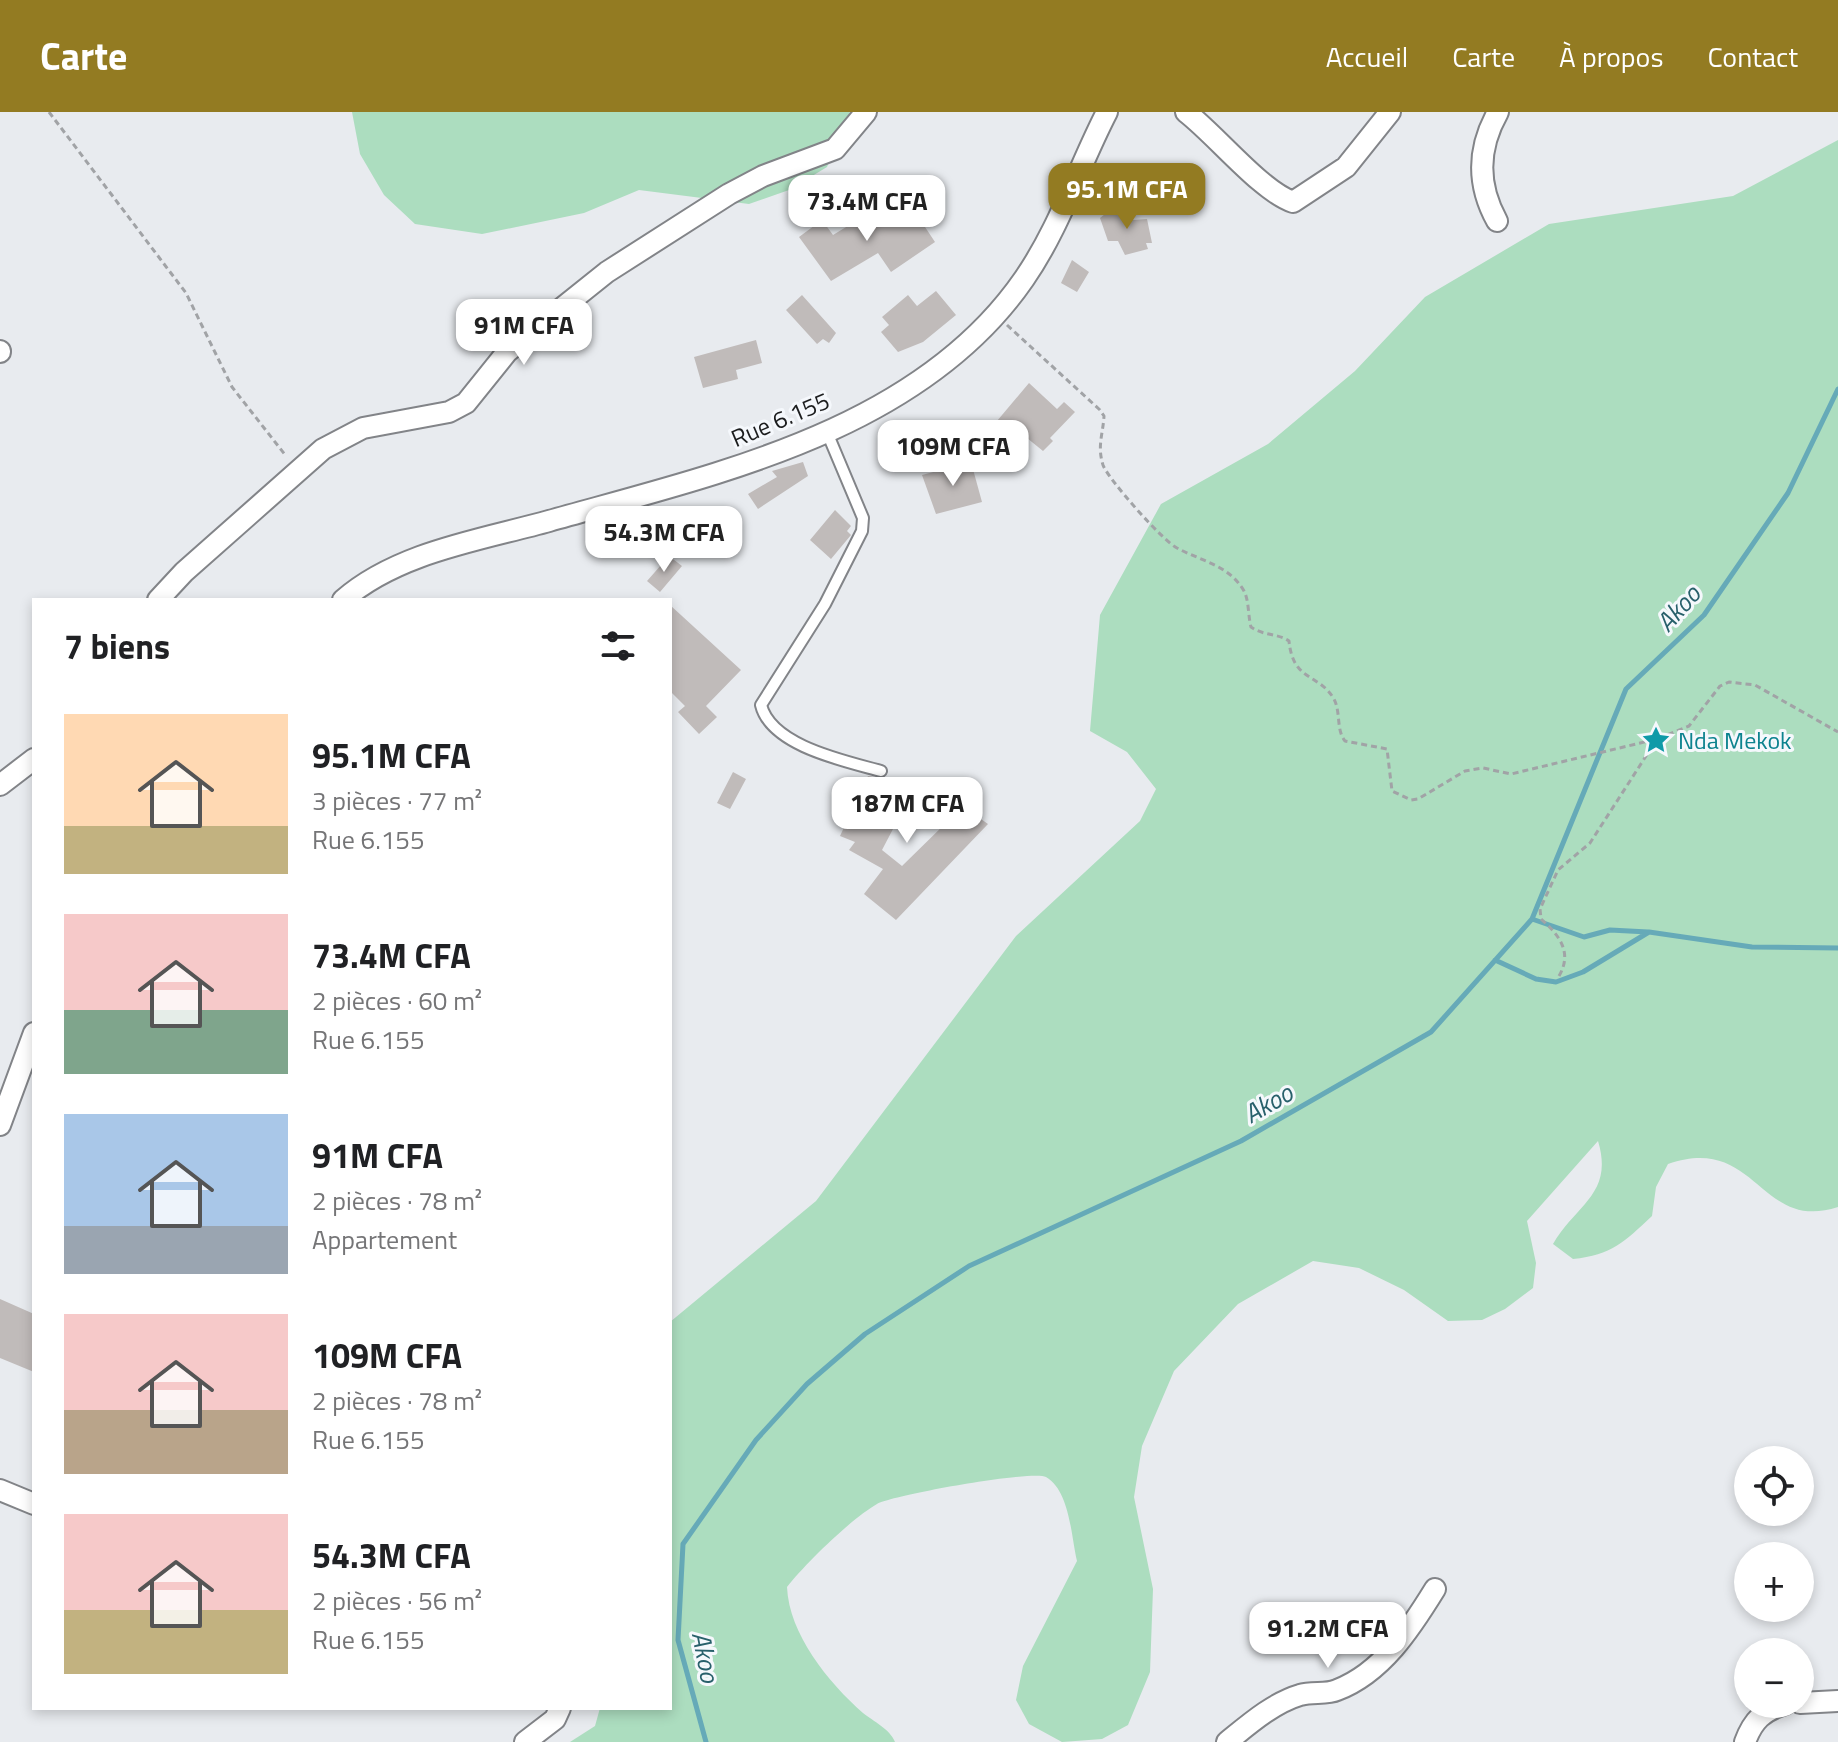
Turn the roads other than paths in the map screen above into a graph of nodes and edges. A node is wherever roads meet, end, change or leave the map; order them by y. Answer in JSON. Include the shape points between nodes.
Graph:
{"nodes":[{"id":1,"x":866,"y":112,"type":"edge"},
{"id":2,"x":1107,"y":112,"type":"edge"},
{"id":3,"x":1186,"y":112,"type":"edge"},
{"id":4,"x":1390,"y":112,"type":"edge"},
{"id":5,"x":1498,"y":112,"type":"edge"},
{"id":6,"x":1497,"y":221,"type":"dead end"},
{"id":7,"x":826,"y":430,"type":"junction"},
{"id":8,"x":160,"y":598,"type":"edge"},
{"id":9,"x":345,"y":598,"type":"edge"},
{"id":10,"x":32,"y":761,"type":"edge"},
{"id":11,"x":881,"y":771,"type":"dead end"},
{"id":12,"x":0,"y":785,"type":"edge"},
{"id":13,"x":32,"y":1045,"type":"edge"},
{"id":14,"x":26,"y":1082,"type":"edge"},
{"id":15,"x":0,"y":1125,"type":"edge"},
{"id":16,"x":0,"y":1490,"type":"edge"},
{"id":17,"x":32,"y":1503,"type":"edge"},
{"id":18,"x":1435,"y":1589,"type":"dead end"},
{"id":19,"x":1838,"y":1701,"type":"edge"},
{"id":20,"x":1814,"y":1702,"type":"edge"},
{"id":21,"x":559,"y":1710,"type":"edge"},
{"id":22,"x":1759,"y":1718,"type":"edge"},
{"id":23,"x":1747,"y":1735,"type":"edge"},
{"id":24,"x":525,"y":1742,"type":"edge"},
{"id":25,"x":1227,"y":1742,"type":"edge"},
{"id":26,"x":1729,"y":1742,"type":"edge"}],
"edges":[{"from":1,"to":8,"type":"street","via":[[835,149],[729,194],[607,272],[507,352],[466,403],[449,412],[363,428],[323,449]]},
{"from":2,"to":7,"type":"street","name":"Rue 6.155","via":[[1044,249],[995,315],[909,387]]},
{"from":3,"to":4,"type":"street","via":[[1277,197],[1293,202],[1346,167]]},
{"from":5,"to":6,"type":"street","via":[[1479,170],[1484,198]]},
{"from":7,"to":9,"type":"street","name":"Rue 6.155","via":[[747,463],[437,552],[361,584]]},
{"from":7,"to":11,"type":"lane","via":[[863,518],[862,531],[825,604],[761,705],[778,732],[812,750]]},
{"from":10,"to":12,"type":"street"},
{"from":13,"to":14,"type":"street"},
{"from":14,"to":15,"type":"street"},
{"from":16,"to":17,"type":"street"},
{"from":18,"to":25,"type":"street","via":[[1408,1632],[1371,1670],[1336,1691],[1300,1695],[1261,1715]]},
{"from":19,"to":20,"type":"street"},
{"from":21,"to":24,"type":"street"},
{"from":22,"to":23,"type":"street"},
{"from":23,"to":26,"type":"street"}]}
